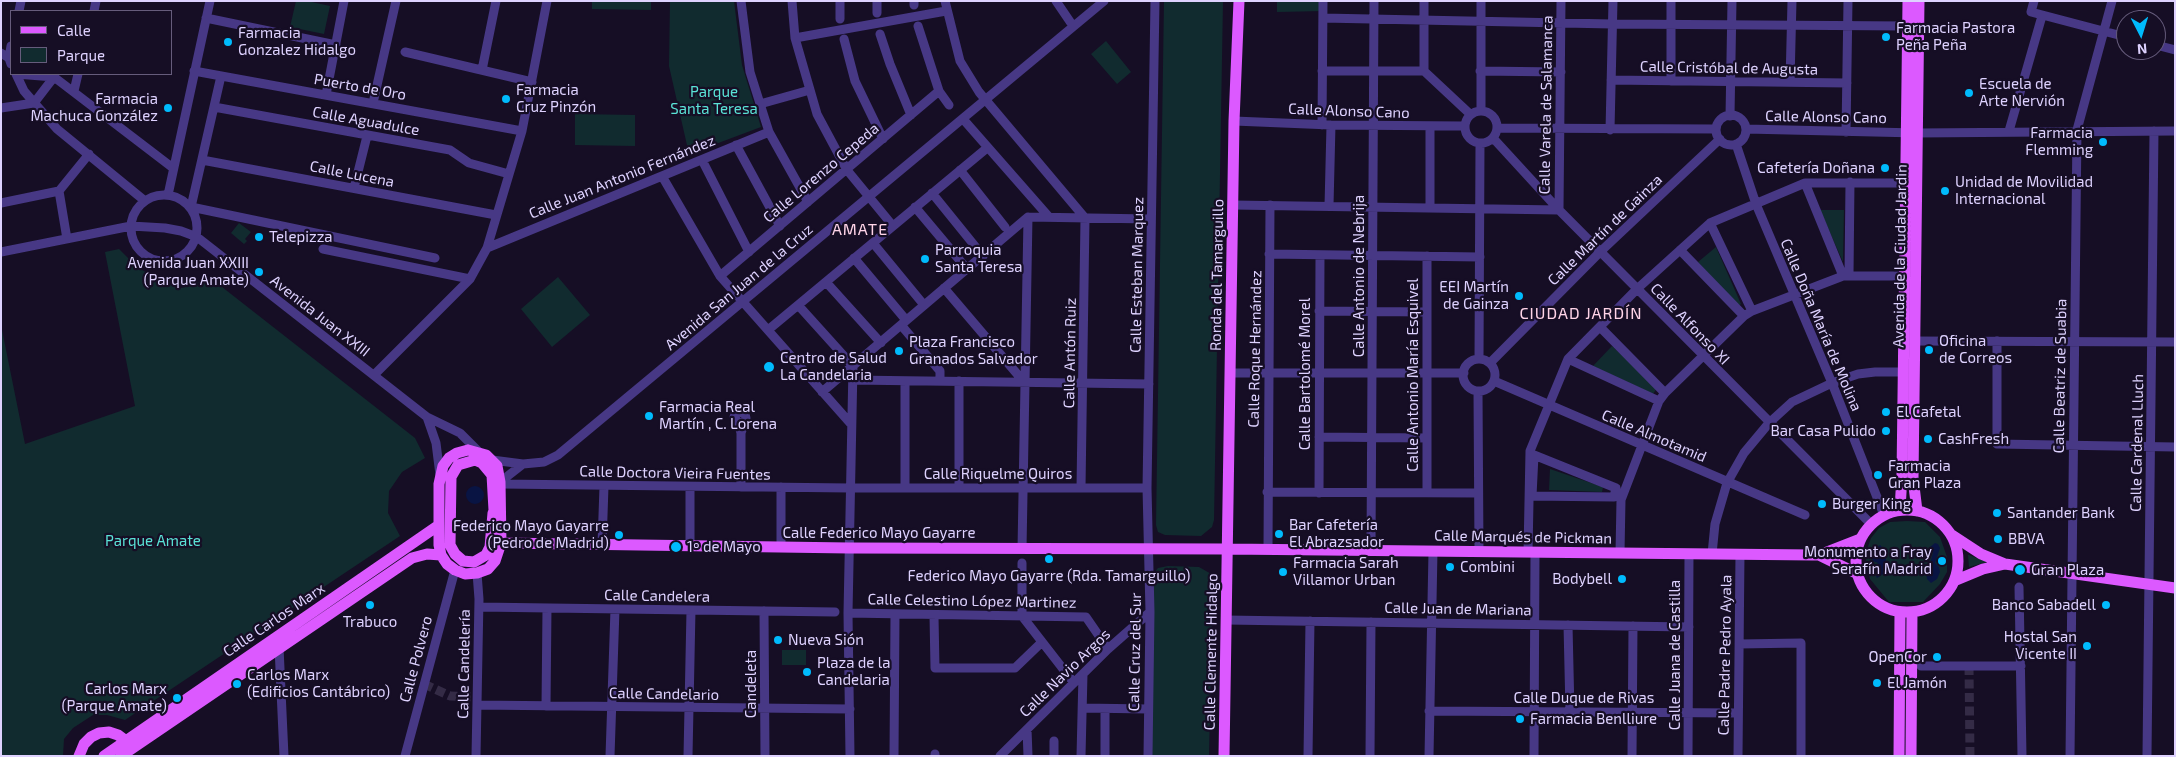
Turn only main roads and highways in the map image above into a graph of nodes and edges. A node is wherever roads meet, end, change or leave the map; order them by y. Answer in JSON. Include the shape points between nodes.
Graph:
{"nodes":[{"id":1,"x":1908,"y":1,"type":"edge"},
{"id":2,"x":1919,"y":1,"type":"edge"},
{"id":3,"x":1238,"y":2,"type":"edge"},
{"id":4,"x":1911,"y":132,"type":"junction"},
{"id":5,"x":1900,"y":510,"type":"junction"},
{"id":6,"x":1917,"y":511,"type":"junction"},
{"id":7,"x":493,"y":513,"type":"junction"},
{"id":8,"x":439,"y":525,"type":"junction"},
{"id":9,"x":1951,"y":534,"type":"junction"},
{"id":10,"x":501,"y":540,"type":"junction"},
{"id":11,"x":1860,"y":540,"type":"junction"},
{"id":12,"x":1227,"y":549,"type":"junction"},
{"id":13,"x":441,"y":554,"type":"junction"},
{"id":14,"x":1819,"y":555,"type":"junction"},
{"id":15,"x":2005,"y":564,"type":"junction"},
{"id":16,"x":1856,"y":572,"type":"junction"},
{"id":17,"x":1954,"y":581,"type":"junction"},
{"id":18,"x":2175,"y":588,"type":"edge"},
{"id":19,"x":1906,"y":612,"type":"junction"},
{"id":20,"x":131,"y":748,"type":"edge"},
{"id":21,"x":79,"y":756,"type":"edge"},
{"id":22,"x":104,"y":756,"type":"edge"},
{"id":23,"x":120,"y":756,"type":"edge"},
{"id":24,"x":1224,"y":756,"type":"edge"},
{"id":25,"x":1899,"y":756,"type":"edge"},
{"id":26,"x":1911,"y":756,"type":"edge"}],
"edges":[{"from":1,"to":4,"type":"main road","name":"Avenida de la Ciudad Jardin"},
{"from":2,"to":4,"type":"main road","name":"Avenida de la Ciudad Jardin"},
{"from":3,"to":12,"type":"main road","name":"Ronda del Tamarguillo"},
{"from":4,"to":5,"type":"main road","name":"Avenida de la Ciudad Jardin","via":[[1905,183]]},
{"from":4,"to":6,"type":"main road","name":"Avenida de la Ciudad Jardin","via":[[1913,483]]},
{"from":5,"to":6,"type":"main road"},
{"from":5,"to":11,"type":"main road","via":[[1871,524]]},
{"from":6,"to":9,"type":"main road","via":[[1935,518]]},
{"from":7,"to":7,"type":"main road","via":[[492,475],[475,460],[458,465],[451,477],[450,544],[463,561],[474,562],[486,555],[490,547]]},
{"from":7,"to":10,"type":"main road"},
{"from":8,"to":10,"type":"main road","via":[[443,466],[457,453],[478,451],[497,466]]},
{"from":8,"to":13,"type":"main road"},
{"from":8,"to":20,"type":"main road","name":"Calle Carlos Marx"},
{"from":9,"to":15,"type":"main road","via":[[1981,554]]},
{"from":9,"to":17,"type":"main road","via":[[1958,562]]},
{"from":10,"to":12,"type":"main road","name":"Calle Federico Mayo Gayarre","via":[[602,545]]},
{"from":10,"to":13,"type":"main road","via":[[495,561],[488,569],[477,573],[454,570]]},
{"from":11,"to":14,"type":"main road"},
{"from":11,"to":16,"type":"main road"},
{"from":12,"to":14,"type":"main road","name":"Calle Marqués de Pickman"},
{"from":12,"to":24,"type":"main road","name":"Calle Clemente Hidalgo"},
{"from":13,"to":20,"type":"main road","name":"Calle Carlos Marx","via":[[412,558]]},
{"from":14,"to":16,"type":"main road"},
{"from":15,"to":17,"type":"main road"},
{"from":15,"to":18,"type":"main road"},
{"from":16,"to":19,"type":"main road","via":[[1866,592],[1878,604]]},
{"from":17,"to":19,"type":"main road","via":[[1937,603],[1925,610]]},
{"from":19,"to":25,"type":"main road"},
{"from":19,"to":26,"type":"main road"},
{"from":20,"to":21,"type":"main road","via":[[118,735],[100,733],[84,744]]},
{"from":20,"to":22,"type":"main road"},
{"from":20,"to":23,"type":"main road"}]}
